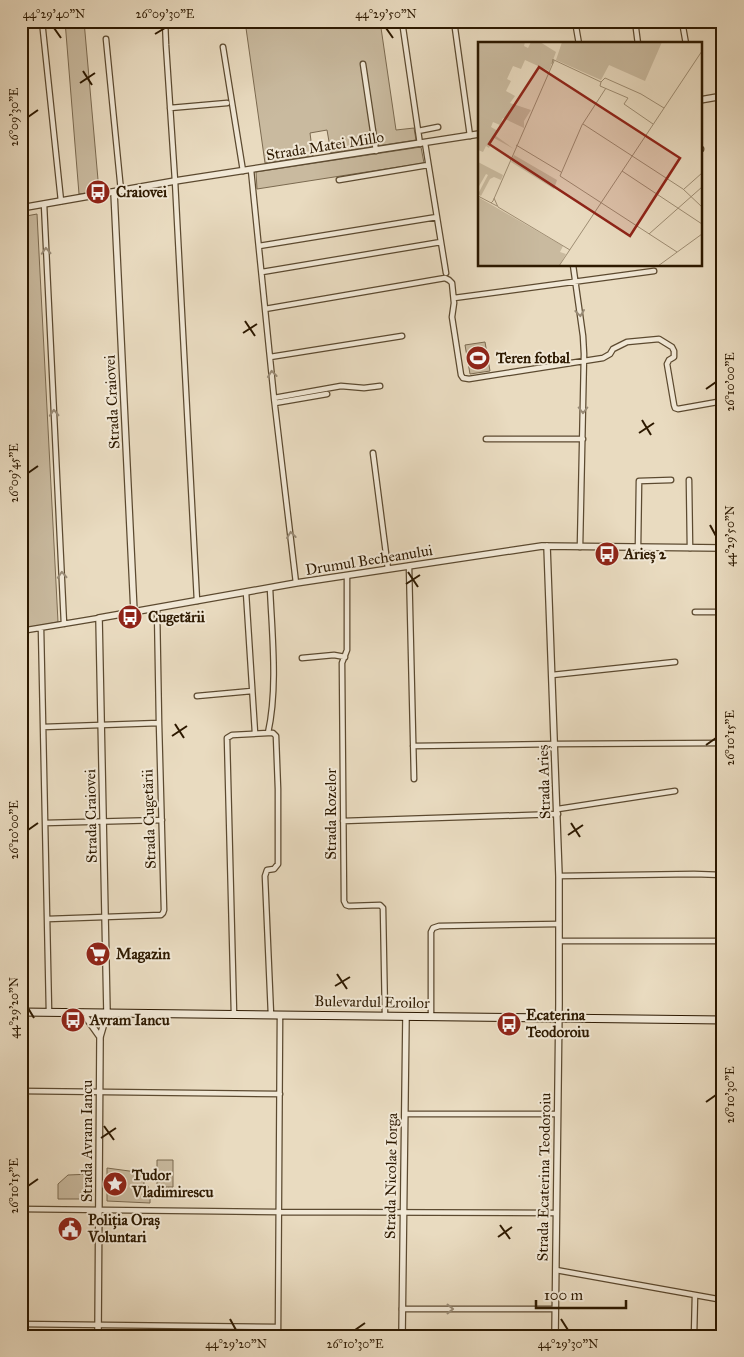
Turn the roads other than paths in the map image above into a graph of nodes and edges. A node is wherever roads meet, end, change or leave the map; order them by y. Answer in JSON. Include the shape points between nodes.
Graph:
{"nodes":[{"id":1,"x":42,"y":21,"type":"edge"},
{"id":2,"x":166,"y":21,"type":"edge"},
{"id":3,"x":402,"y":21,"type":"edge"},
{"id":4,"x":454,"y":21,"type":"edge"},
{"id":5,"x":575,"y":21,"type":"edge"},
{"id":6,"x":635,"y":21,"type":"edge"},
{"id":7,"x":692,"y":21,"type":"edge"},
{"id":8,"x":106,"y":39,"type":"dead end"},
{"id":9,"x":578,"y":42,"type":"edge"},
{"id":10,"x":638,"y":42,"type":"edge"},
{"id":11,"x":686,"y":42,"type":"edge"},
{"id":12,"x":223,"y":48,"type":"dead end"},
{"id":13,"x":362,"y":64,"type":"dead end"},
{"id":14,"x":723,"y":96,"type":"edge"},
{"id":15,"x":702,"y":100,"type":"edge"},
{"id":16,"x":227,"y":102,"type":"dead end"},
{"id":17,"x":170,"y":108,"type":"junction"},
{"id":18,"x":438,"y":127,"type":"dead end"},
{"id":19,"x":418,"y":130,"type":"junction"},
{"id":20,"x":478,"y":134,"type":"edge"},
{"id":21,"x":470,"y":136,"type":"junction"},
{"id":22,"x":422,"y":144,"type":"junction"},
{"id":23,"x":376,"y":151,"type":"junction"},
{"id":24,"x":428,"y":166,"type":"junction"},
{"id":25,"x":252,"y":170,"type":"junction"},
{"id":26,"x":243,"y":171,"type":"junction"},
{"id":27,"x":339,"y":180,"type":"dead end"},
{"id":28,"x":175,"y":182,"type":"junction"},
{"id":29,"x":121,"y":191,"type":"junction"},
{"id":30,"x":114,"y":192,"type":"junction"},
{"id":31,"x":61,"y":201,"type":"junction"},
{"id":32,"x":44,"y":204,"type":"junction"},
{"id":33,"x":21,"y":208,"type":"edge"},
{"id":34,"x":437,"y":217,"type":"junction"},
{"id":35,"x":441,"y":242,"type":"junction"},
{"id":36,"x":259,"y":246,"type":"junction"},
{"id":37,"x":573,"y":266,"type":"edge"},
{"id":38,"x":654,"y":271,"type":"dead end"},
{"id":39,"x":262,"y":272,"type":"junction"},
{"id":40,"x":446,"y":276,"type":"junction"},
{"id":41,"x":576,"y":282,"type":"junction"},
{"id":42,"x":454,"y":298,"type":"junction"},
{"id":43,"x":265,"y":308,"type":"junction"},
{"id":44,"x":402,"y":336,"type":"dead end"},
{"id":45,"x":270,"y":357,"type":"junction"},
{"id":46,"x":583,"y":361,"type":"junction"},
{"id":47,"x":380,"y":386,"type":"dead end"},
{"id":48,"x":328,"y":394,"type":"dead end"},
{"id":49,"x":274,"y":401,"type":"junction"},
{"id":50,"x":723,"y":401,"type":"edge"},
{"id":51,"x":486,"y":439,"type":"dead end"},
{"id":52,"x":583,"y":439,"type":"junction"},
{"id":53,"x":373,"y":453,"type":"dead end"},
{"id":54,"x":671,"y":480,"type":"dead end"},
{"id":55,"x":689,"y":480,"type":"dead end"},
{"id":56,"x":548,"y":546,"type":"junction"},
{"id":57,"x":580,"y":547,"type":"junction"},
{"id":58,"x":638,"y":548,"type":"junction"},
{"id":59,"x":690,"y":548,"type":"junction"},
{"id":60,"x":723,"y":548,"type":"edge"},
{"id":61,"x":408,"y":566,"type":"junction"},
{"id":62,"x":388,"y":569,"type":"junction"},
{"id":63,"x":347,"y":576,"type":"junction"},
{"id":64,"x":296,"y":584,"type":"junction"},
{"id":65,"x":270,"y":588,"type":"junction"},
{"id":66,"x":246,"y":592,"type":"junction"},
{"id":67,"x":197,"y":600,"type":"junction"},
{"id":68,"x":157,"y":608,"type":"junction"},
{"id":69,"x":134,"y":612,"type":"junction"},
{"id":70,"x":695,"y":612,"type":"dead end"},
{"id":71,"x":723,"y":612,"type":"edge"},
{"id":72,"x":99,"y":618,"type":"junction"},
{"id":73,"x":64,"y":624,"type":"junction"},
{"id":74,"x":41,"y":628,"type":"junction"},
{"id":75,"x":21,"y":631,"type":"edge"},
{"id":76,"x":344,"y":657,"type":"junction"},
{"id":77,"x":302,"y":658,"type":"dead end"},
{"id":78,"x":675,"y":662,"type":"dead end"},
{"id":79,"x":552,"y":675,"type":"junction"},
{"id":80,"x":252,"y":692,"type":"junction"},
{"id":81,"x":197,"y":696,"type":"dead end"},
{"id":82,"x":159,"y":723,"type":"junction"},
{"id":83,"x":102,"y":724,"type":"junction"},
{"id":84,"x":43,"y":727,"type":"junction"},
{"id":85,"x":268,"y":732,"type":"junction"},
{"id":86,"x":255,"y":733,"type":"junction"},
{"id":87,"x":723,"y":743,"type":"edge"},
{"id":88,"x":555,"y":744,"type":"junction"},
{"id":89,"x":413,"y":746,"type":"junction"},
{"id":90,"x":414,"y":779,"type":"dead end"},
{"id":91,"x":675,"y":791,"type":"dead end"},
{"id":92,"x":558,"y":812,"type":"junction"},
{"id":93,"x":162,"y":820,"type":"junction"},
{"id":94,"x":104,"y":821,"type":"junction"},
{"id":95,"x":343,"y":821,"type":"junction"},
{"id":96,"x":45,"y":823,"type":"junction"},
{"id":97,"x":723,"y":875,"type":"edge"},
{"id":98,"x":560,"y":876,"type":"junction"},
{"id":99,"x":106,"y":917,"type":"junction"},
{"id":100,"x":48,"y":919,"type":"junction"},
{"id":101,"x":559,"y":924,"type":"junction"},
{"id":102,"x":560,"y":941,"type":"junction"},
{"id":103,"x":723,"y":941,"type":"edge"},
{"id":104,"x":21,"y":1012,"type":"edge"},
{"id":105,"x":49,"y":1012,"type":"junction"},
{"id":106,"x":83,"y":1013,"type":"junction"},
{"id":107,"x":107,"y":1013,"type":"junction"},
{"id":108,"x":234,"y":1014,"type":"junction"},
{"id":109,"x":271,"y":1015,"type":"junction"},
{"id":110,"x":280,"y":1015,"type":"junction"},
{"id":111,"x":385,"y":1016,"type":"junction"},
{"id":112,"x":406,"y":1016,"type":"junction"},
{"id":113,"x":431,"y":1016,"type":"junction"},
{"id":114,"x":559,"y":1018,"type":"junction"},
{"id":115,"x":723,"y":1020,"type":"edge"},
{"id":116,"x":100,"y":1037,"type":"junction"},
{"id":117,"x":21,"y":1091,"type":"edge"},
{"id":118,"x":100,"y":1092,"type":"junction"},
{"id":119,"x":280,"y":1094,"type":"junction"},
{"id":120,"x":405,"y":1114,"type":"junction"},
{"id":121,"x":557,"y":1114,"type":"junction"},
{"id":122,"x":21,"y":1209,"type":"edge"},
{"id":123,"x":99,"y":1210,"type":"junction"},
{"id":124,"x":279,"y":1212,"type":"junction"},
{"id":125,"x":404,"y":1212,"type":"junction"},
{"id":126,"x":556,"y":1212,"type":"junction"},
{"id":127,"x":556,"y":1270,"type":"junction"},
{"id":128,"x":695,"y":1295,"type":"junction"},
{"id":129,"x":723,"y":1300,"type":"edge"},
{"id":130,"x":402,"y":1309,"type":"junction"},
{"id":131,"x":555,"y":1309,"type":"junction"},
{"id":132,"x":21,"y":1324,"type":"edge"},
{"id":133,"x":98,"y":1324,"type":"junction"},
{"id":134,"x":278,"y":1327,"type":"junction"},
{"id":135,"x":98,"y":1336,"type":"edge"},
{"id":136,"x":278,"y":1336,"type":"edge"},
{"id":137,"x":402,"y":1336,"type":"edge"},
{"id":138,"x":555,"y":1336,"type":"edge"},
{"id":139,"x":694,"y":1336,"type":"edge"}],
"edges":[{"from":1,"to":31,"type":"street"},
{"from":2,"to":17,"type":"street"},
{"from":3,"to":19,"type":"street"},
{"from":4,"to":21,"type":"street"},
{"from":5,"to":9,"type":"street"},
{"from":6,"to":10,"type":"street"},
{"from":7,"to":11,"type":"street","via":[[683,27]]},
{"from":8,"to":29,"type":"street"},
{"from":12,"to":26,"type":"street"},
{"from":13,"to":23,"type":"street"},
{"from":14,"to":15,"type":"street"},
{"from":16,"to":17,"type":"street"},
{"from":17,"to":28,"type":"street"},
{"from":18,"to":19,"type":"street"},
{"from":19,"to":22,"type":"street"},
{"from":20,"to":21,"type":"street","name":"Strada Matei Millo"},
{"from":21,"to":22,"type":"street","name":"Strada Matei Millo"},
{"from":22,"to":23,"type":"street","name":"Strada Matei Millo"},
{"from":22,"to":24,"type":"street"},
{"from":23,"to":25,"type":"street","name":"Strada Matei Millo"},
{"from":24,"to":27,"type":"street"},
{"from":24,"to":34,"type":"street"},
{"from":25,"to":26,"type":"street","name":"Strada Matei Millo"},
{"from":25,"to":36,"type":"street"},
{"from":26,"to":28,"type":"street","name":"Strada Matei Millo"},
{"from":28,"to":29,"type":"street","name":"Strada Matei Millo"},
{"from":28,"to":67,"type":"street"},
{"from":29,"to":30,"type":"street","name":"Strada Matei Millo"},
{"from":30,"to":31,"type":"street","name":"Strada Matei Millo"},
{"from":30,"to":69,"type":"street","name":"Strada Craiovei"},
{"from":31,"to":32,"type":"street","name":"Strada Matei Millo"},
{"from":32,"to":33,"type":"street","name":"Strada Matei Millo"},
{"from":73,"to":32,"type":"street","one_way":true},
{"from":34,"to":35,"type":"street"},
{"from":34,"to":36,"type":"street"},
{"from":35,"to":39,"type":"street"},
{"from":35,"to":40,"type":"street"},
{"from":36,"to":39,"type":"street"},
{"from":37,"to":41,"type":"street"},
{"from":38,"to":41,"type":"street"},
{"from":39,"to":43,"type":"street"},
{"from":40,"to":42,"type":"street","via":[[452,283]]},
{"from":40,"to":43,"type":"street"},
{"from":41,"to":42,"type":"street"},
{"from":41,"to":46,"type":"street","one_way":true},
{"from":42,"to":46,"type":"street","via":[[452,317],[461,375],[465,379]]},
{"from":43,"to":45,"type":"street"},
{"from":44,"to":45,"type":"street"},
{"from":49,"to":45,"type":"street","one_way":true},
{"from":46,"to":50,"type":"street","via":[[603,358],[627,342],[659,339],[674,351],[674,357],[667,364],[675,408]]},
{"from":46,"to":52,"type":"street","one_way":true},
{"from":47,"to":49,"type":"street","via":[[341,386]]},
{"from":48,"to":49,"type":"street"},
{"from":64,"to":49,"type":"street","one_way":true},
{"from":51,"to":52,"type":"street"},
{"from":52,"to":57,"type":"street"},
{"from":53,"to":62,"type":"street"},
{"from":54,"to":58,"type":"street","via":[[640,481]]},
{"from":55,"to":59,"type":"street"},
{"from":56,"to":57,"type":"street","name":"Drumul Becheanului"},
{"from":56,"to":61,"type":"street","name":"Drumul Becheanului"},
{"from":56,"to":79,"type":"street","name":"Strada Arieș"},
{"from":57,"to":58,"type":"street","name":"Drumul Becheanului"},
{"from":58,"to":59,"type":"street","name":"Drumul Becheanului"},
{"from":59,"to":60,"type":"street","name":"Drumul Becheanului"},
{"from":61,"to":62,"type":"street","name":"Drumul Becheanului"},
{"from":61,"to":89,"type":"street"},
{"from":62,"to":63,"type":"street","name":"Drumul Becheanului"},
{"from":63,"to":64,"type":"street","name":"Drumul Becheanului"},
{"from":63,"to":76,"type":"street","name":"Strada Rozelor","via":[[347,650]]},
{"from":64,"to":65,"type":"street","name":"Drumul Becheanului"},
{"from":65,"to":66,"type":"street","name":"Drumul Becheanului"},
{"from":65,"to":85,"type":"street","via":[[273,691]]},
{"from":66,"to":67,"type":"street","name":"Drumul Becheanului"},
{"from":66,"to":80,"type":"street"},
{"from":67,"to":68,"type":"street","name":"Drumul Becheanului"},
{"from":68,"to":69,"type":"street","name":"Drumul Becheanului"},
{"from":68,"to":82,"type":"street","name":"Strada Cugetării"},
{"from":69,"to":72,"type":"street","name":"Drumul Becheanului"},
{"from":70,"to":71,"type":"street"},
{"from":72,"to":73,"type":"street","name":"Drumul Becheanului"},
{"from":72,"to":83,"type":"street","name":"Strada Craiovei"},
{"from":73,"to":74,"type":"street","name":"Drumul Becheanului"},
{"from":74,"to":75,"type":"street","name":"Drumul Becheanului"},
{"from":74,"to":84,"type":"street"},
{"from":76,"to":77,"type":"street"},
{"from":76,"to":95,"type":"street","name":"Strada Rozelor"},
{"from":78,"to":79,"type":"street"},
{"from":79,"to":88,"type":"street","name":"Strada Arieș"},
{"from":80,"to":81,"type":"street"},
{"from":80,"to":86,"type":"street"},
{"from":82,"to":83,"type":"street"},
{"from":82,"to":93,"type":"street","name":"Strada Cugetării"},
{"from":83,"to":84,"type":"street"},
{"from":83,"to":94,"type":"street","name":"Strada Craiovei"},
{"from":84,"to":96,"type":"street"},
{"from":85,"to":86,"type":"street"},
{"from":85,"to":109,"type":"street","via":[[276,736],[278,789],[278,864],[264,876]]},
{"from":86,"to":108,"type":"street","via":[[227,738]]},
{"from":87,"to":88,"type":"street"},
{"from":88,"to":89,"type":"street"},
{"from":88,"to":92,"type":"street","name":"Strada Arieș"},
{"from":89,"to":90,"type":"street"},
{"from":91,"to":92,"type":"street"},
{"from":92,"to":95,"type":"street"},
{"from":92,"to":98,"type":"street","name":"Strada Arieș"},
{"from":93,"to":94,"type":"street"},
{"from":93,"to":99,"type":"street","name":"Strada Cugetării","via":[[163,913]]},
{"from":94,"to":96,"type":"street"},
{"from":94,"to":99,"type":"street","name":"Strada Craiovei"},
{"from":95,"to":111,"type":"street","name":"Strada Rozelor","via":[[344,901],[349,906],[380,905],[383,908]]},
{"from":96,"to":100,"type":"street"},
{"from":97,"to":98,"type":"street"},
{"from":98,"to":101,"type":"street","name":"Strada Arieș"},
{"from":99,"to":100,"type":"street","name":"Strada Cugetării"},
{"from":99,"to":107,"type":"street","name":"Strada Craiovei"},
{"from":100,"to":105,"type":"street"},
{"from":101,"to":102,"type":"street","name":"Strada Arieș"},
{"from":101,"to":113,"type":"street","via":[[433,928]]},
{"from":102,"to":103,"type":"street"},
{"from":102,"to":114,"type":"street","name":"Strada Arieș"},
{"from":104,"to":105,"type":"main road","name":"Bulevardul Eroilor"},
{"from":105,"to":106,"type":"main road","name":"Bulevardul Eroilor"},
{"from":106,"to":107,"type":"main road","name":"Bulevardul Eroilor"},
{"from":106,"to":116,"type":"street"},
{"from":107,"to":108,"type":"main road","name":"Bulevardul Eroilor"},
{"from":107,"to":116,"type":"street","name":"Strada Avram Iancu"},
{"from":108,"to":109,"type":"main road","name":"Bulevardul Eroilor"},
{"from":109,"to":110,"type":"main road","name":"Bulevardul Eroilor"},
{"from":110,"to":111,"type":"main road","name":"Bulevardul Eroilor"},
{"from":110,"to":119,"type":"street"},
{"from":111,"to":112,"type":"main road","name":"Bulevardul Eroilor"},
{"from":112,"to":113,"type":"main road","name":"Bulevardul Eroilor"},
{"from":112,"to":120,"type":"street","name":"Strada Nicolae Iorga"},
{"from":113,"to":114,"type":"main road","name":"Bulevardul Eroilor"},
{"from":114,"to":115,"type":"main road","name":"Bulevardul Eroilor"},
{"from":114,"to":121,"type":"street","name":"Strada Ecaterina Teodoroiu"},
{"from":116,"to":118,"type":"street","name":"Strada Avram Iancu"},
{"from":117,"to":118,"type":"street"},
{"from":118,"to":119,"type":"street"},
{"from":118,"to":123,"type":"street","name":"Strada Avram Iancu"},
{"from":119,"to":124,"type":"street"},
{"from":120,"to":121,"type":"street"},
{"from":120,"to":125,"type":"street","name":"Strada Nicolae Iorga"},
{"from":121,"to":126,"type":"street","name":"Strada Ecaterina Teodoroiu"},
{"from":122,"to":123,"type":"street"},
{"from":123,"to":124,"type":"street"},
{"from":123,"to":133,"type":"street","name":"Strada Avram Iancu"},
{"from":124,"to":125,"type":"street"},
{"from":124,"to":134,"type":"street"},
{"from":125,"to":126,"type":"street"},
{"from":125,"to":130,"type":"street","name":"Strada Nicolae Iorga"},
{"from":126,"to":127,"type":"street","name":"Strada Ecaterina Teodoroiu"},
{"from":127,"to":128,"type":"street"},
{"from":127,"to":131,"type":"street","name":"Strada Ecaterina Teodoroiu"},
{"from":128,"to":129,"type":"street"},
{"from":128,"to":139,"type":"street"},
{"from":130,"to":131,"type":"street","one_way":true},
{"from":130,"to":137,"type":"street","name":"Strada Nicolae Iorga"},
{"from":131,"to":138,"type":"street","name":"Strada Ecaterina Teodoroiu"},
{"from":132,"to":133,"type":"street"},
{"from":133,"to":134,"type":"street"},
{"from":133,"to":135,"type":"street","name":"Strada Avram Iancu"},
{"from":134,"to":136,"type":"street"}]}
